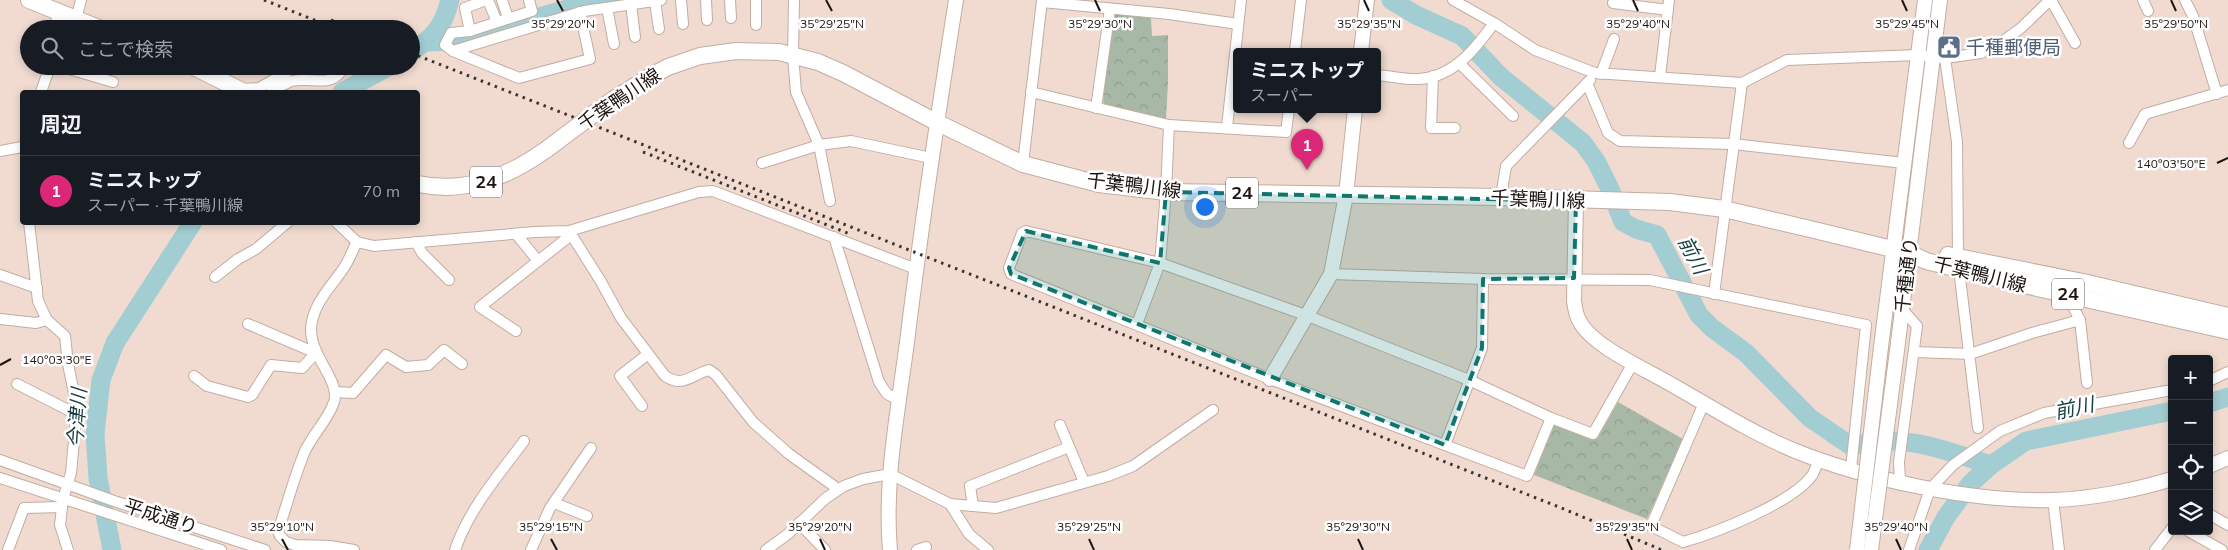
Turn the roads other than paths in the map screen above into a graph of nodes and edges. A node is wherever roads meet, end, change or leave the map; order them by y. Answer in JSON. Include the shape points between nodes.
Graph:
{"nodes":[{"id":1,"x":28,"y":0,"type":"edge"},
{"id":2,"x":81,"y":0,"type":"edge"},
{"id":3,"x":487,"y":0,"type":"edge"},
{"id":4,"x":502,"y":0,"type":"edge"},
{"id":5,"x":528,"y":0,"type":"edge"},
{"id":6,"x":658,"y":0,"type":"edge"},
{"id":7,"x":680,"y":0,"type":"edge"},
{"id":8,"x":706,"y":0,"type":"edge"},
{"id":9,"x":730,"y":0,"type":"edge"},
{"id":10,"x":756,"y":0,"type":"edge"},
{"id":11,"x":794,"y":0,"type":"edge"},
{"id":12,"x":956,"y":0,"type":"edge"},
{"id":13,"x":1241,"y":0,"type":"edge"},
{"id":14,"x":1301,"y":0,"type":"edge"},
{"id":15,"x":1367,"y":0,"type":"edge"},
{"id":16,"x":1454,"y":0,"type":"edge"},
{"id":17,"x":1925,"y":0,"type":"edge"},
{"id":18,"x":1940,"y":0,"type":"edge"},
{"id":19,"x":2051,"y":0,"type":"edge"},
{"id":20,"x":2143,"y":0,"type":"edge"},
{"id":21,"x":2185,"y":0,"type":"edge"},
{"id":22,"x":1042,"y":1,"type":"edge"},
{"id":23,"x":1613,"y":3,"type":"dead end"},
{"id":24,"x":631,"y":4,"type":"junction"},
{"id":25,"x":1668,"y":5,"type":"edge"},
{"id":26,"x":607,"y":8,"type":"junction"},
{"id":27,"x":1110,"y":9,"type":"junction"},
{"id":28,"x":58,"y":11,"type":"junction"},
{"id":29,"x":2148,"y":11,"type":"dead end"},
{"id":30,"x":580,"y":12,"type":"junction"},
{"id":31,"x":508,"y":18,"type":"junction"},
{"id":32,"x":731,"y":18,"type":"dead end"},
{"id":33,"x":76,"y":19,"type":"joint"},
{"id":34,"x":56,"y":20,"type":"edge"},
{"id":35,"x":707,"y":20,"type":"dead end"},
{"id":36,"x":497,"y":22,"type":"junction"},
{"id":37,"x":1494,"y":23,"type":"junction"},
{"id":38,"x":683,"y":24,"type":"dead end"},
{"id":39,"x":1238,"y":24,"type":"junction"},
{"id":40,"x":756,"y":25,"type":"dead end"},
{"id":41,"x":659,"y":29,"type":"dead end"},
{"id":42,"x":470,"y":31,"type":"junction"},
{"id":43,"x":635,"y":37,"type":"dead end"},
{"id":44,"x":1614,"y":39,"type":"dead end"},
{"id":45,"x":2076,"y":43,"type":"dead end"},
{"id":46,"x":614,"y":44,"type":"dead end"},
{"id":47,"x":1235,"y":48,"type":"edge"},
{"id":48,"x":1295,"y":48,"type":"edge"},
{"id":49,"x":1361,"y":48,"type":"edge"},
{"id":50,"x":453,"y":51,"type":"junction"},
{"id":51,"x":1918,"y":55,"type":"junction"},
{"id":52,"x":794,"y":56,"type":"junction"},
{"id":53,"x":1939,"y":57,"type":"junction"},
{"id":54,"x":1459,"y":63,"type":"junction"},
{"id":55,"x":1233,"y":71,"type":"edge"},
{"id":56,"x":1598,"y":73,"type":"junction"},
{"id":57,"x":47,"y":75,"type":"edge"},
{"id":58,"x":89,"y":75,"type":"edge"},
{"id":59,"x":210,"y":75,"type":"edge"},
{"id":60,"x":282,"y":75,"type":"edge"},
{"id":61,"x":340,"y":75,"type":"edge"},
{"id":62,"x":1381,"y":75,"type":"edge"},
{"id":63,"x":1433,"y":76,"type":"junction"},
{"id":64,"x":1660,"y":76,"type":"junction"},
{"id":65,"x":113,"y":82,"type":"dead end"},
{"id":66,"x":1742,"y":82,"type":"junction"},
{"id":67,"x":1587,"y":83,"type":"junction"},
{"id":68,"x":42,"y":90,"type":"edge"},
{"id":69,"x":239,"y":90,"type":"edge"},
{"id":70,"x":243,"y":90,"type":"edge"},
{"id":71,"x":275,"y":90,"type":"edge"},
{"id":72,"x":2228,"y":90,"type":"edge"},
{"id":73,"x":1031,"y":92,"type":"junction"},
{"id":74,"x":2217,"y":94,"type":"junction"},
{"id":75,"x":1096,"y":108,"type":"junction"},
{"id":76,"x":1288,"y":113,"type":"edge"},
{"id":77,"x":1354,"y":113,"type":"edge"},
{"id":78,"x":1513,"y":116,"type":"dead end"},
{"id":79,"x":936,"y":122,"type":"junction"},
{"id":80,"x":1169,"y":125,"type":"junction"},
{"id":81,"x":1227,"y":127,"type":"junction"},
{"id":82,"x":1455,"y":128,"type":"dead end"},
{"id":83,"x":2129,"y":143,"type":"dead end"},
{"id":84,"x":1733,"y":144,"type":"junction"},
{"id":85,"x":819,"y":145,"type":"junction"},
{"id":86,"x":20,"y":147,"type":"edge"},
{"id":87,"x":0,"y":151,"type":"edge"},
{"id":88,"x":931,"y":158,"type":"junction"},
{"id":89,"x":1904,"y":163,"type":"junction"},
{"id":90,"x":762,"y":164,"type":"dead end"},
{"id":91,"x":1023,"y":164,"type":"junction"},
{"id":92,"x":420,"y":184,"type":"edge"},
{"id":93,"x":1166,"y":192,"type":"junction"},
{"id":94,"x":1346,"y":195,"type":"junction"},
{"id":95,"x":1501,"y":197,"type":"junction"},
{"id":96,"x":830,"y":201,"type":"dead end"},
{"id":97,"x":1576,"y":201,"type":"junction"},
{"id":98,"x":1724,"y":210,"type":"junction"},
{"id":99,"x":29,"y":225,"type":"edge"},
{"id":100,"x":284,"y":225,"type":"edge"},
{"id":101,"x":339,"y":225,"type":"edge"},
{"id":102,"x":570,"y":233,"type":"junction"},
{"id":103,"x":517,"y":234,"type":"junction"},
{"id":104,"x":834,"y":237,"type":"junction"},
{"id":105,"x":357,"y":242,"type":"junction"},
{"id":106,"x":416,"y":242,"type":"junction"},
{"id":107,"x":1901,"y":251,"type":"junction"},
{"id":108,"x":538,"y":261,"type":"junction"},
{"id":109,"x":1160,"y":263,"type":"junction"},
{"id":110,"x":1959,"y":263,"type":"junction"},
{"id":111,"x":916,"y":269,"type":"junction"},
{"id":112,"x":1332,"y":274,"type":"junction"},
{"id":113,"x":0,"y":275,"type":"edge"},
{"id":114,"x":215,"y":277,"type":"dead end"},
{"id":115,"x":1574,"y":278,"type":"junction"},
{"id":116,"x":1483,"y":279,"type":"junction"},
{"id":117,"x":449,"y":280,"type":"dead end"},
{"id":118,"x":37,"y":288,"type":"junction"},
{"id":119,"x":1714,"y":294,"type":"junction"},
{"id":120,"x":2066,"y":294,"type":"junction"},
{"id":121,"x":1902,"y":309,"type":"junction"},
{"id":122,"x":1308,"y":316,"type":"junction"},
{"id":123,"x":2228,"y":316,"type":"edge"},
{"id":124,"x":0,"y":319,"type":"edge"},
{"id":125,"x":47,"y":320,"type":"junction"},
{"id":126,"x":2080,"y":320,"type":"junction"},
{"id":127,"x":248,"y":324,"type":"dead end"},
{"id":128,"x":1137,"y":324,"type":"junction"},
{"id":129,"x":2228,"y":331,"type":"edge"},
{"id":130,"x":516,"y":332,"type":"dead end"},
{"id":131,"x":1915,"y":352,"type":"junction"},
{"id":132,"x":316,"y":353,"type":"junction"},
{"id":133,"x":648,"y":354,"type":"junction"},
{"id":134,"x":1970,"y":354,"type":"junction"},
{"id":135,"x":1633,"y":363,"type":"junction"},
{"id":136,"x":462,"y":364,"type":"dead end"},
{"id":137,"x":2228,"y":372,"type":"edge"},
{"id":138,"x":194,"y":376,"type":"dead end"},
{"id":139,"x":1270,"y":379,"type":"junction"},
{"id":140,"x":2213,"y":379,"type":"edge"},
{"id":141,"x":1470,"y":380,"type":"junction"},
{"id":142,"x":2087,"y":383,"type":"dead end"},
{"id":143,"x":17,"y":384,"type":"dead end"},
{"id":144,"x":2168,"y":391,"type":"edge"},
{"id":145,"x":335,"y":392,"type":"junction"},
{"id":146,"x":899,"y":400,"type":"junction"},
{"id":147,"x":1704,"y":403,"type":"junction"},
{"id":148,"x":642,"y":406,"type":"dead end"},
{"id":149,"x":1213,"y":410,"type":"dead end"},
{"id":150,"x":76,"y":414,"type":"junction"},
{"id":151,"x":1551,"y":418,"type":"junction"},
{"id":152,"x":1060,"y":426,"type":"dead end"},
{"id":153,"x":1978,"y":428,"type":"dead end"},
{"id":154,"x":524,"y":441,"type":"dead end"},
{"id":155,"x":1445,"y":445,"type":"junction"},
{"id":156,"x":1069,"y":447,"type":"junction"},
{"id":157,"x":590,"y":448,"type":"dead end"},
{"id":158,"x":2228,"y":458,"type":"edge"},
{"id":159,"x":0,"y":460,"type":"edge"},
{"id":160,"x":1818,"y":460,"type":"junction"},
{"id":161,"x":2213,"y":464,"type":"edge"},
{"id":162,"x":1851,"y":469,"type":"junction"},
{"id":163,"x":890,"y":474,"type":"junction"},
{"id":164,"x":0,"y":478,"type":"edge"},
{"id":165,"x":2168,"y":480,"type":"edge"},
{"id":166,"x":1084,"y":482,"type":"junction"},
{"id":167,"x":1900,"y":482,"type":"junction"},
{"id":168,"x":68,"y":483,"type":"junction"},
{"id":169,"x":31,"y":488,"type":"junction"},
{"id":170,"x":838,"y":489,"type":"junction"},
{"id":171,"x":1930,"y":489,"type":"junction"},
{"id":172,"x":2053,"y":500,"type":"junction"},
{"id":173,"x":62,"y":503,"type":"junction"},
{"id":174,"x":554,"y":503,"type":"junction"},
{"id":175,"x":950,"y":504,"type":"junction"},
{"id":176,"x":973,"y":506,"type":"junction"},
{"id":177,"x":24,"y":508,"type":"junction"},
{"id":178,"x":587,"y":516,"type":"dead end"},
{"id":179,"x":2213,"y":516,"type":"edge"},
{"id":180,"x":799,"y":522,"type":"junction"},
{"id":181,"x":2228,"y":525,"type":"edge"},
{"id":182,"x":2168,"y":533,"type":"edge"},
{"id":183,"x":2195,"y":535,"type":"edge"},
{"id":184,"x":282,"y":545,"type":"edge"},
{"id":185,"x":8,"y":550,"type":"edge"},
{"id":186,"x":68,"y":550,"type":"edge"},
{"id":187,"x":221,"y":550,"type":"edge"},
{"id":188,"x":265,"y":550,"type":"edge"},
{"id":189,"x":354,"y":550,"type":"edge"},
{"id":190,"x":454,"y":550,"type":"edge"},
{"id":191,"x":531,"y":550,"type":"edge"},
{"id":192,"x":766,"y":550,"type":"edge"},
{"id":193,"x":825,"y":550,"type":"edge"},
{"id":194,"x":890,"y":550,"type":"edge"},
{"id":195,"x":988,"y":550,"type":"edge"},
{"id":196,"x":1857,"y":550,"type":"edge"},
{"id":197,"x":1871,"y":550,"type":"edge"},
{"id":198,"x":1909,"y":550,"type":"edge"},
{"id":199,"x":2059,"y":550,"type":"edge"},
{"id":200,"x":2155,"y":550,"type":"edge"},
{"id":201,"x":2222,"y":550,"type":"edge"}],
"edges":[{"from":1,"to":28,"type":"main road"},
{"from":2,"to":33,"type":"street"},
{"from":3,"to":36,"type":"street"},
{"from":3,"to":42,"type":"street","via":[[465,8]]},
{"from":4,"to":31,"type":"street"},
{"from":5,"to":31,"type":"street","via":[[532,11]]},
{"from":6,"to":24,"type":"street"},
{"from":6,"to":41,"type":"street"},
{"from":7,"to":38,"type":"street"},
{"from":8,"to":35,"type":"street"},
{"from":9,"to":32,"type":"street"},
{"from":10,"to":40,"type":"street"},
{"from":11,"to":52,"type":"street"},
{"from":12,"to":79,"type":"street"},
{"from":13,"to":39,"type":"street"},
{"from":14,"to":48,"type":"street"},
{"from":15,"to":49,"type":"street"},
{"from":16,"to":37,"type":"street"},
{"from":17,"to":51,"type":"street","name":"千種通り"},
{"from":18,"to":53,"type":"street","name":"千種通り"},
{"from":19,"to":45,"type":"street"},
{"from":19,"to":53,"type":"street","via":[[1999,44],[1981,53]]},
{"from":20,"to":29,"type":"street"},
{"from":21,"to":74,"type":"street","via":[[2194,16]]},
{"from":22,"to":27,"type":"street"},
{"from":22,"to":73,"type":"street"},
{"from":23,"to":25,"type":"street"},
{"from":24,"to":26,"type":"street"},
{"from":24,"to":43,"type":"street"},
{"from":25,"to":64,"type":"street"},
{"from":26,"to":30,"type":"street"},
{"from":26,"to":46,"type":"street"},
{"from":27,"to":39,"type":"street"},
{"from":27,"to":75,"type":"street"},
{"from":28,"to":33,"type":"main road"},
{"from":28,"to":34,"type":"street"},
{"from":30,"to":50,"type":"street"},
{"from":30,"to":50,"type":"street","via":[[590,59],[519,78]]},
{"from":31,"to":36,"type":"street"},
{"from":36,"to":42,"type":"street"},
{"from":37,"to":54,"type":"street","via":[[1479,44]]},
{"from":37,"to":56,"type":"street","via":[[1535,50]]},
{"from":39,"to":47,"type":"street"},
{"from":42,"to":50,"type":"street","via":[[451,33],[445,45]]},
{"from":44,"to":56,"type":"street"},
{"from":51,"to":53,"type":"street"},
{"from":51,"to":66,"type":"street","via":[[1786,60]]},
{"from":51,"to":89,"type":"street","name":"千種通り"},
{"from":52,"to":79,"type":"main road","name":"千葉鴨川線","number":"24","via":[[843,73]]},
{"from":52,"to":85,"type":"street","via":[[796,92]]},
{"from":52,"to":92,"type":"main road","name":"千葉鴨川線","number":"24","bridge":true,"via":[[760,50],[700,56],[668,67],[630,88],[525,165],[484,183],[441,187]]},
{"from":53,"to":107,"type":"street","name":"千種通り"},
{"from":53,"to":110,"type":"street","via":[[1957,142]]},
{"from":54,"to":63,"type":"street"},
{"from":54,"to":78,"type":"street"},
{"from":55,"to":81,"type":"street"},
{"from":56,"to":64,"type":"street"},
{"from":56,"to":67,"type":"street"},
{"from":57,"to":68,"type":"street"},
{"from":58,"to":65,"type":"street"},
{"from":59,"to":69,"type":"main road"},
{"from":60,"to":70,"type":"street","via":[[259,88]]},
{"from":61,"to":71,"type":"street","via":[[328,81],[292,81]]},
{"from":62,"to":63,"type":"street","via":[[1419,79]]},
{"from":63,"to":82,"type":"street","via":[[1431,128]]},
{"from":64,"to":66,"type":"street"},
{"from":66,"to":84,"type":"street"},
{"from":67,"to":84,"type":"street","via":[[1608,133],[1620,141]]},
{"from":67,"to":95,"type":"street","via":[[1506,166]]},
{"from":72,"to":74,"type":"street"},
{"from":73,"to":75,"type":"street"},
{"from":73,"to":91,"type":"street"},
{"from":74,"to":83,"type":"street","via":[[2145,114]]},
{"from":75,"to":80,"type":"street"},
{"from":76,"to":81,"type":"street","via":[[1286,132]]},
{"from":77,"to":94,"type":"street"},
{"from":79,"to":88,"type":"street"},
{"from":79,"to":91,"type":"main road","name":"千葉鴨川線","number":"24"},
{"from":80,"to":81,"type":"street"},
{"from":80,"to":93,"type":"street"},
{"from":84,"to":89,"type":"street"},
{"from":84,"to":98,"type":"street"},
{"from":85,"to":88,"type":"street","via":[[851,141]]},
{"from":85,"to":90,"type":"street"},
{"from":85,"to":96,"type":"street"},
{"from":86,"to":87,"type":"street"},
{"from":88,"to":111,"type":"street"},
{"from":89,"to":107,"type":"street","name":"千種通り"},
{"from":91,"to":93,"type":"main road","name":"千葉鴨川線","number":"24","via":[[1100,184]]},
{"from":93,"to":94,"type":"main road","name":"千葉鴨川線","number":"24"},
{"from":93,"to":109,"type":"street"},
{"from":94,"to":95,"type":"main road","name":"千葉鴨川線","number":"24"},
{"from":94,"to":112,"type":"street"},
{"from":95,"to":97,"type":"main road","name":"千葉鴨川線","number":"24"},
{"from":97,"to":98,"type":"main road","name":"千葉鴨川線","number":"24","via":[[1670,202]]},
{"from":97,"to":115,"type":"street"},
{"from":98,"to":107,"type":"main road","name":"千葉鴨川線","number":"24"},
{"from":98,"to":119,"type":"street"},
{"from":99,"to":118,"type":"street"},
{"from":100,"to":114,"type":"street"},
{"from":101,"to":105,"type":"street"},
{"from":102,"to":103,"type":"street"},
{"from":102,"to":104,"type":"street","via":[[699,192],[713,191]]},
{"from":102,"to":108,"type":"street"},
{"from":102,"to":133,"type":"street","via":[[621,318]]},
{"from":103,"to":106,"type":"street"},
{"from":103,"to":108,"type":"street"},
{"from":104,"to":111,"type":"street"},
{"from":104,"to":146,"type":"street","via":[[879,382],[887,394]]},
{"from":105,"to":106,"type":"street","via":[[374,246]]},
{"from":105,"to":132,"type":"street","via":[[315,309],[311,328]]},
{"from":106,"to":117,"type":"street","via":[[422,253]]},
{"from":107,"to":110,"type":"main road","name":"千葉鴨川線","number":"24","via":[[1928,251]]},
{"from":107,"to":121,"type":"street","name":"千種通り"},
{"from":107,"to":196,"type":"street","name":"千種通り","bridge":true,"via":[[1881,347]]},
{"from":108,"to":130,"type":"street","via":[[480,308]]},
{"from":109,"to":122,"type":"street"},
{"from":109,"to":128,"type":"street"},
{"from":109,"to":128,"type":"street","via":[[1026,231],[1022,233],[1009,268],[1011,274]]},
{"from":110,"to":120,"type":"main road","name":"千葉鴨川線","number":"24"},
{"from":110,"to":123,"type":"main road","name":"千葉鴨川線","number":"24","via":[[2082,282]]},
{"from":110,"to":134,"type":"street"},
{"from":111,"to":146,"type":"street"},
{"from":112,"to":116,"type":"street"},
{"from":112,"to":122,"type":"street"},
{"from":113,"to":118,"type":"street"},
{"from":115,"to":116,"type":"street"},
{"from":115,"to":119,"type":"street","via":[[1650,280]]},
{"from":115,"to":135,"type":"street","via":[[1574,301],[1581,324],[1596,341]]},
{"from":116,"to":141,"type":"street","via":[[1482,348]]},
{"from":118,"to":125,"type":"street","via":[[38,301]]},
{"from":119,"to":162,"type":"street","via":[[1866,325]]},
{"from":120,"to":126,"type":"street"},
{"from":120,"to":129,"type":"main road","name":"千葉鴨川線","number":"24"},
{"from":121,"to":131,"type":"street","via":[[1917,326]]},
{"from":121,"to":197,"type":"street","name":"千種通り","bridge":true},
{"from":122,"to":139,"type":"street"},
{"from":122,"to":141,"type":"street"},
{"from":124,"to":125,"type":"street","via":[[36,323]]},
{"from":125,"to":150,"type":"street","via":[[65,336]]},
{"from":126,"to":134,"type":"street","via":[[2032,332]]},
{"from":126,"to":142,"type":"street"},
{"from":127,"to":132,"type":"street"},
{"from":128,"to":139,"type":"street"},
{"from":131,"to":134,"type":"street"},
{"from":131,"to":167,"type":"street","via":[[1899,462]]},
{"from":132,"to":138,"type":"street","via":[[302,368],[271,365],[252,395],[248,396],[207,386]]},
{"from":132,"to":145,"type":"street","via":[[331,377]]},
{"from":133,"to":148,"type":"street","via":[[620,376]]},
{"from":133,"to":170,"type":"street","via":[[665,376],[674,382],[709,370],[716,374],[753,422],[789,454]]},
{"from":134,"to":153,"type":"street"},
{"from":135,"to":147,"type":"street"},
{"from":135,"to":151,"type":"street","via":[[1593,434]]},
{"from":136,"to":145,"type":"street","via":[[444,350],[428,365],[406,367],[386,355],[353,393]]},
{"from":137,"to":140,"type":"street"},
{"from":139,"to":155,"type":"street"},
{"from":141,"to":151,"type":"street"},
{"from":141,"to":155,"type":"street"},
{"from":143,"to":150,"type":"street"},
{"from":144,"to":171,"type":"street","via":[[2044,413],[2000,431],[1952,465]]},
{"from":145,"to":184,"type":"street","via":[[334,402],[305,451],[278,531]]},
{"from":146,"to":163,"type":"street"},
{"from":147,"to":160,"type":"street"},
{"from":147,"to":160,"type":"street","via":[[1651,526],[1683,542],[1737,523],[1796,490],[1813,474]]},
{"from":149,"to":166,"type":"street","via":[[1133,466]]},
{"from":150,"to":168,"type":"street","via":[[72,473]]},
{"from":151,"to":155,"type":"street","via":[[1527,476]]},
{"from":152,"to":156,"type":"street"},
{"from":154,"to":190,"type":"street","via":[[477,504]]},
{"from":156,"to":166,"type":"street"},
{"from":156,"to":176,"type":"street","via":[[970,486]]},
{"from":157,"to":174,"type":"street"},
{"from":158,"to":161,"type":"street"},
{"from":159,"to":168,"type":"street"},
{"from":160,"to":162,"type":"street"},
{"from":162,"to":167,"type":"street"},
{"from":163,"to":170,"type":"street","via":[[863,479]]},
{"from":163,"to":175,"type":"street"},
{"from":163,"to":194,"type":"street"},
{"from":164,"to":169,"type":"street"},
{"from":165,"to":172,"type":"street","via":[[2104,494]]},
{"from":166,"to":176,"type":"street","via":[[996,508]]},
{"from":167,"to":171,"type":"street"},
{"from":168,"to":173,"type":"street"},
{"from":168,"to":188,"type":"street","name":"平成通り"},
{"from":169,"to":173,"type":"street"},
{"from":169,"to":177,"type":"street"},
{"from":170,"to":180,"type":"street"},
{"from":171,"to":172,"type":"street","via":[[1993,498]]},
{"from":171,"to":198,"type":"street"},
{"from":172,"to":199,"type":"street"},
{"from":173,"to":177,"type":"street"},
{"from":173,"to":186,"type":"street","via":[[60,525]]},
{"from":173,"to":187,"type":"street","name":"平成通り","via":[[90,507]]},
{"from":174,"to":178,"type":"street"},
{"from":174,"to":191,"type":"street"},
{"from":175,"to":176,"type":"street"},
{"from":175,"to":195,"type":"street","via":[[969,534]]},
{"from":177,"to":185,"type":"street"},
{"from":179,"to":181,"type":"street"},
{"from":180,"to":192,"type":"street"},
{"from":180,"to":193,"type":"street"},
{"from":182,"to":200,"type":"street"},
{"from":183,"to":201,"type":"street"},
{"from":184,"to":189,"type":"street"}]}
